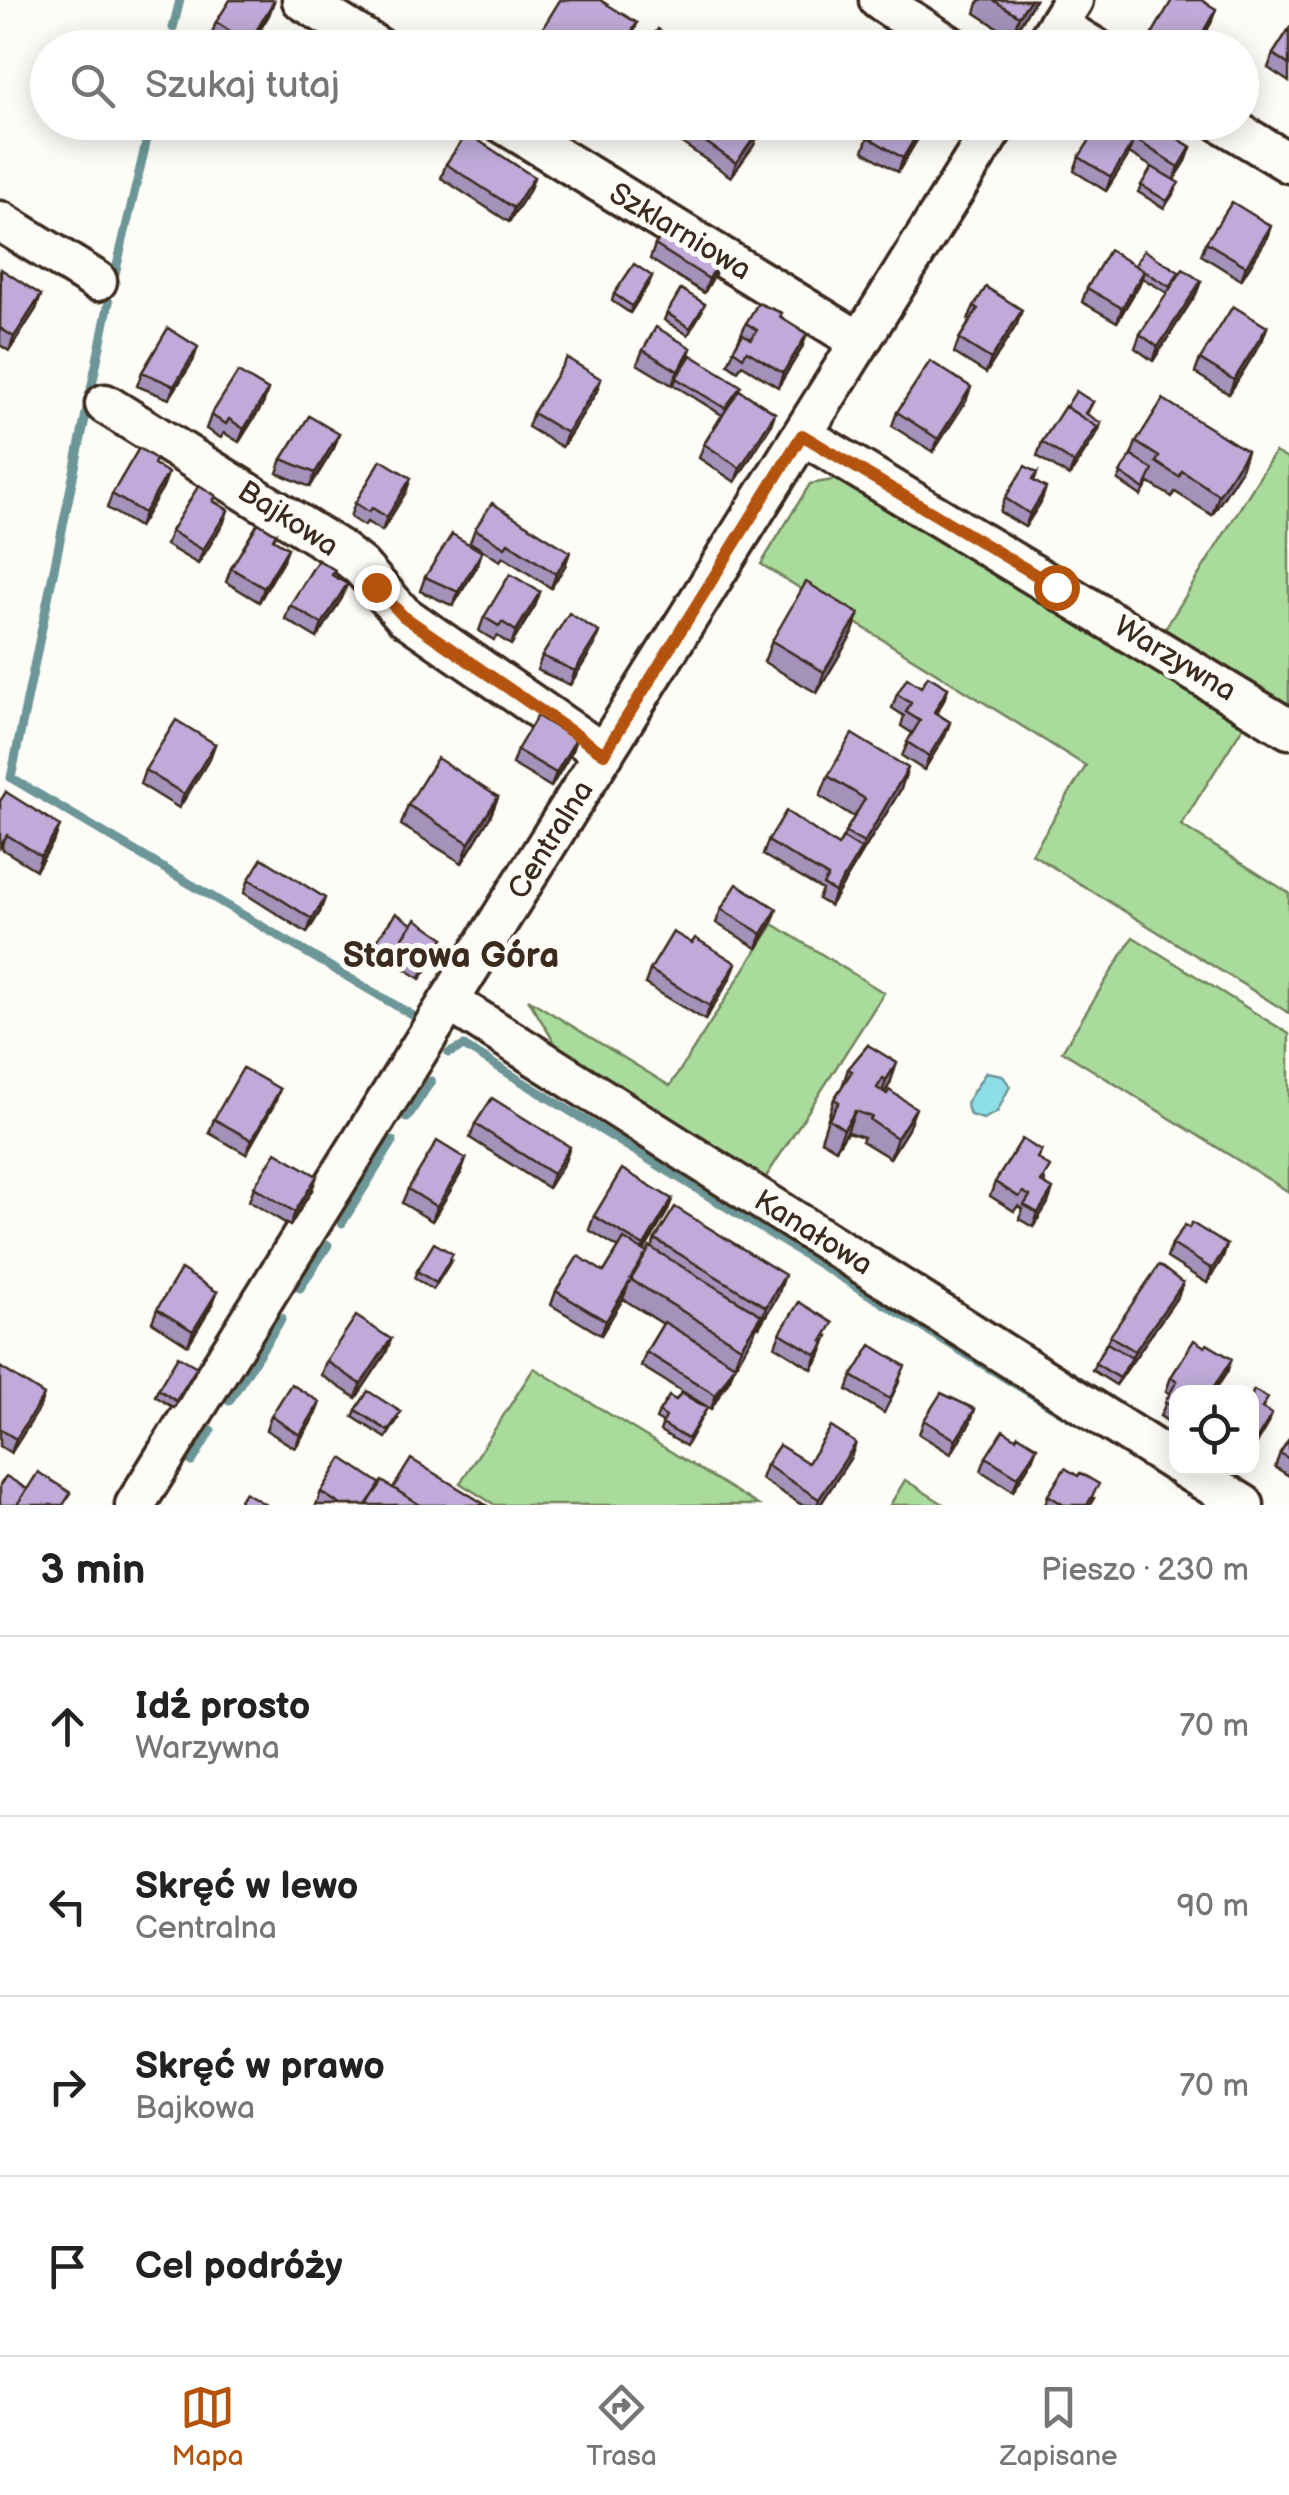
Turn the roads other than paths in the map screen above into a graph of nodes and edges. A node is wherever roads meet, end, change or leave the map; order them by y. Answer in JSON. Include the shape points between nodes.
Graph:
{"nodes":[{"id":1,"x":302,"y":0,"type":"edge"},
{"id":2,"x":879,"y":0,"type":"edge"},
{"id":3,"x":350,"y":30,"type":"edge"},
{"id":4,"x":925,"y":30,"type":"edge"},
{"id":5,"x":530,"y":140,"type":"edge"},
{"id":6,"x":986,"y":140,"type":"edge"},
{"id":7,"x":1251,"y":140,"type":"edge"},
{"id":8,"x":1289,"y":163,"type":"edge"},
{"id":9,"x":0,"y":220,"type":"edge"},
{"id":10,"x":97,"y":281,"type":"dead end"},
{"id":11,"x":859,"y":341,"type":"junction"},
{"id":12,"x":106,"y":404,"type":"dead end"},
{"id":13,"x":802,"y":435,"type":"junction"},
{"id":14,"x":1289,"y":729,"type":"edge"},
{"id":15,"x":604,"y":754,"type":"junction"},
{"id":16,"x":450,"y":1002,"type":"junction"},
{"id":17,"x":1169,"y":1458,"type":"edge"},
{"id":18,"x":1195,"y":1475,"type":"edge"},
{"id":19,"x":135,"y":1505,"type":"edge"},
{"id":20,"x":1244,"y":1505,"type":"edge"}],
"edges":[{"from":1,"to":3,"type":"street"},
{"from":2,"to":4,"type":"street"},
{"from":5,"to":11,"type":"street","name":"Szklarniowa"},
{"from":6,"to":11,"type":"street","name":"Centralna"},
{"from":7,"to":8,"type":"street"},
{"from":9,"to":10,"type":"street"},
{"from":11,"to":13,"type":"street","name":"Centralna"},
{"from":12,"to":15,"type":"street","name":"Bajkowa","via":[[336,548],[403,616]]},
{"from":13,"to":14,"type":"street","name":"Warzywna"},
{"from":13,"to":15,"type":"street","name":"Centralna"},
{"from":15,"to":16,"type":"street","name":"Centralna"},
{"from":16,"to":17,"type":"street","name":"Kanałowa"},
{"from":16,"to":19,"type":"street","name":"Centralna"},
{"from":18,"to":20,"type":"street"}]}
